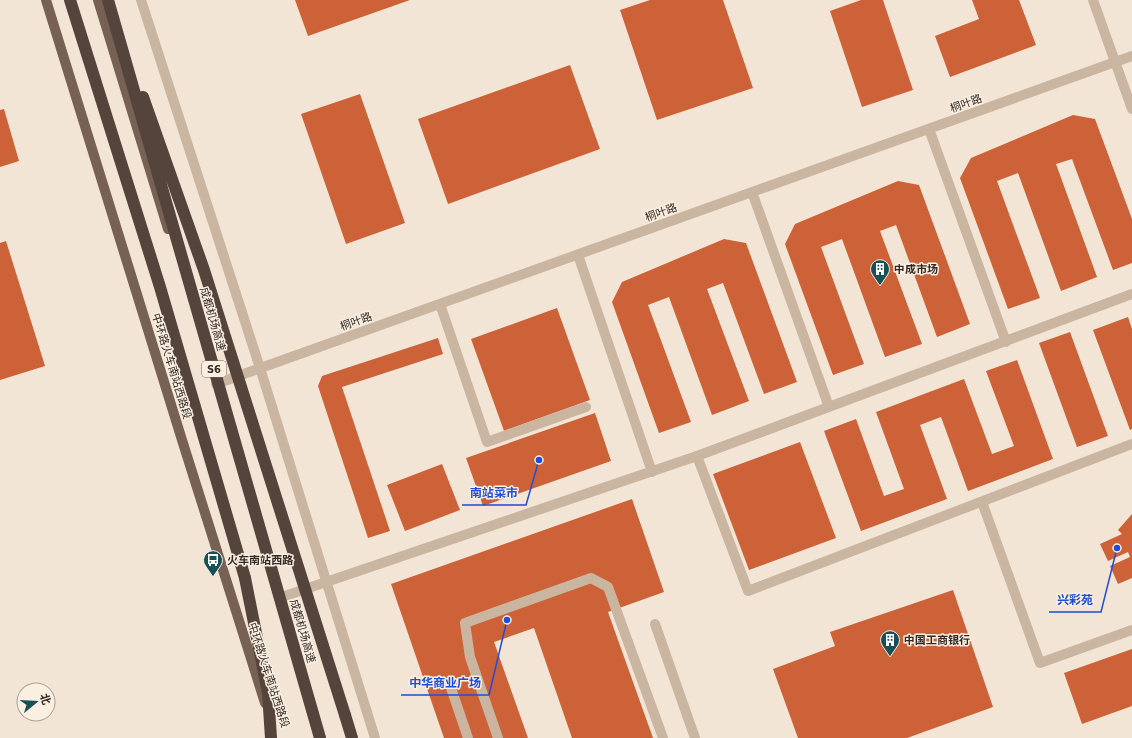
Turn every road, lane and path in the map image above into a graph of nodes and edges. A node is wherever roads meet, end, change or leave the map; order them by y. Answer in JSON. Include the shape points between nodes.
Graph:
{"nodes":[{"id":1,"x":46,"y":0,"type":"edge"},
{"id":2,"x":70,"y":0,"type":"edge"},
{"id":3,"x":98,"y":0,"type":"edge"},
{"id":4,"x":109,"y":0,"type":"edge"},
{"id":5,"x":142,"y":0,"type":"edge"},
{"id":6,"x":1093,"y":0,"type":"edge"},
{"id":7,"x":1132,"y":56,"type":"edge"},
{"id":8,"x":1115,"y":62,"type":"junction"},
{"id":9,"x":1132,"y":109,"type":"edge"},
{"id":10,"x":929,"y":129,"type":"junction"},
{"id":11,"x":752,"y":192,"type":"junction"},
{"id":12,"x":578,"y":255,"type":"junction"},
{"id":13,"x":1132,"y":294,"type":"edge"},
{"id":14,"x":440,"y":304,"type":"junction"},
{"id":15,"x":1006,"y":342,"type":"junction"},
{"id":16,"x":260,"y":368,"type":"junction"},
{"id":17,"x":216,"y":384,"type":"junction"},
{"id":18,"x":586,"y":407,"type":"dead end"},
{"id":19,"x":829,"y":407,"type":"junction"},
{"id":20,"x":1132,"y":444,"type":"edge"},
{"id":21,"x":697,"y":456,"type":"junction"},
{"id":22,"x":652,"y":472,"type":"junction"},
{"id":23,"x":982,"y":502,"type":"junction"},
{"id":24,"x":328,"y":583,"type":"junction"},
{"id":25,"x":279,"y":598,"type":"junction"},
{"id":26,"x":655,"y":624,"type":"dead end"},
{"id":27,"x":1132,"y":630,"type":"edge"},
{"id":28,"x":450,"y":685,"type":"dead end"},
{"id":29,"x":271,"y":738,"type":"edge"},
{"id":30,"x":276,"y":738,"type":"edge"},
{"id":31,"x":320,"y":738,"type":"edge"},
{"id":32,"x":324,"y":738,"type":"edge"},
{"id":33,"x":352,"y":738,"type":"edge"},
{"id":34,"x":375,"y":738,"type":"edge"},
{"id":35,"x":468,"y":738,"type":"edge"},
{"id":36,"x":498,"y":738,"type":"edge"},
{"id":37,"x":663,"y":738,"type":"edge"},
{"id":38,"x":695,"y":738,"type":"edge"}],
"edges":[{"from":1,"to":30,"type":"main road","name":"中环路火车南站西路段"},
{"from":2,"to":29,"type":"highway","number":"S6","bridge":true,"via":[[160,287],[245,578],[268,693]]},
{"from":3,"to":17,"type":"main road"},
{"from":4,"to":31,"type":"highway","name":"成都机场高速","number":"S6","bridge":true},
{"from":4,"to":33,"type":"highway","bridge":true,"via":[[204,270]]},
{"from":5,"to":16,"type":"street"},
{"from":6,"to":8,"type":"street"},
{"from":7,"to":8,"type":"street","name":"桐叶路"},
{"from":8,"to":9,"type":"street"},
{"from":8,"to":10,"type":"street","name":"桐叶路"},
{"from":10,"to":11,"type":"street","name":"桐叶路"},
{"from":10,"to":15,"type":"street"},
{"from":11,"to":12,"type":"street","name":"桐叶路"},
{"from":11,"to":19,"type":"street"},
{"from":12,"to":14,"type":"street","name":"桐叶路"},
{"from":12,"to":22,"type":"street"},
{"from":13,"to":15,"type":"street"},
{"from":14,"to":16,"type":"street","name":"桐叶路"},
{"from":14,"to":18,"type":"street","via":[[487,442]]},
{"from":15,"to":19,"type":"street"},
{"from":16,"to":17,"type":"street","name":"桐叶路"},
{"from":16,"to":24,"type":"street"},
{"from":17,"to":25,"type":"main road"},
{"from":19,"to":21,"type":"street"},
{"from":20,"to":23,"type":"street"},
{"from":21,"to":22,"type":"street"},
{"from":21,"to":23,"type":"street","via":[[748,591]]},
{"from":22,"to":24,"type":"street"},
{"from":23,"to":27,"type":"street","via":[[1040,663]]},
{"from":24,"to":25,"type":"street"},
{"from":24,"to":34,"type":"street"},
{"from":25,"to":32,"type":"main road"},
{"from":26,"to":38,"type":"street"},
{"from":28,"to":35,"type":"street"},
{"from":36,"to":37,"type":"street","via":[[470,656],[465,623],[591,578],[608,587]]}]}
